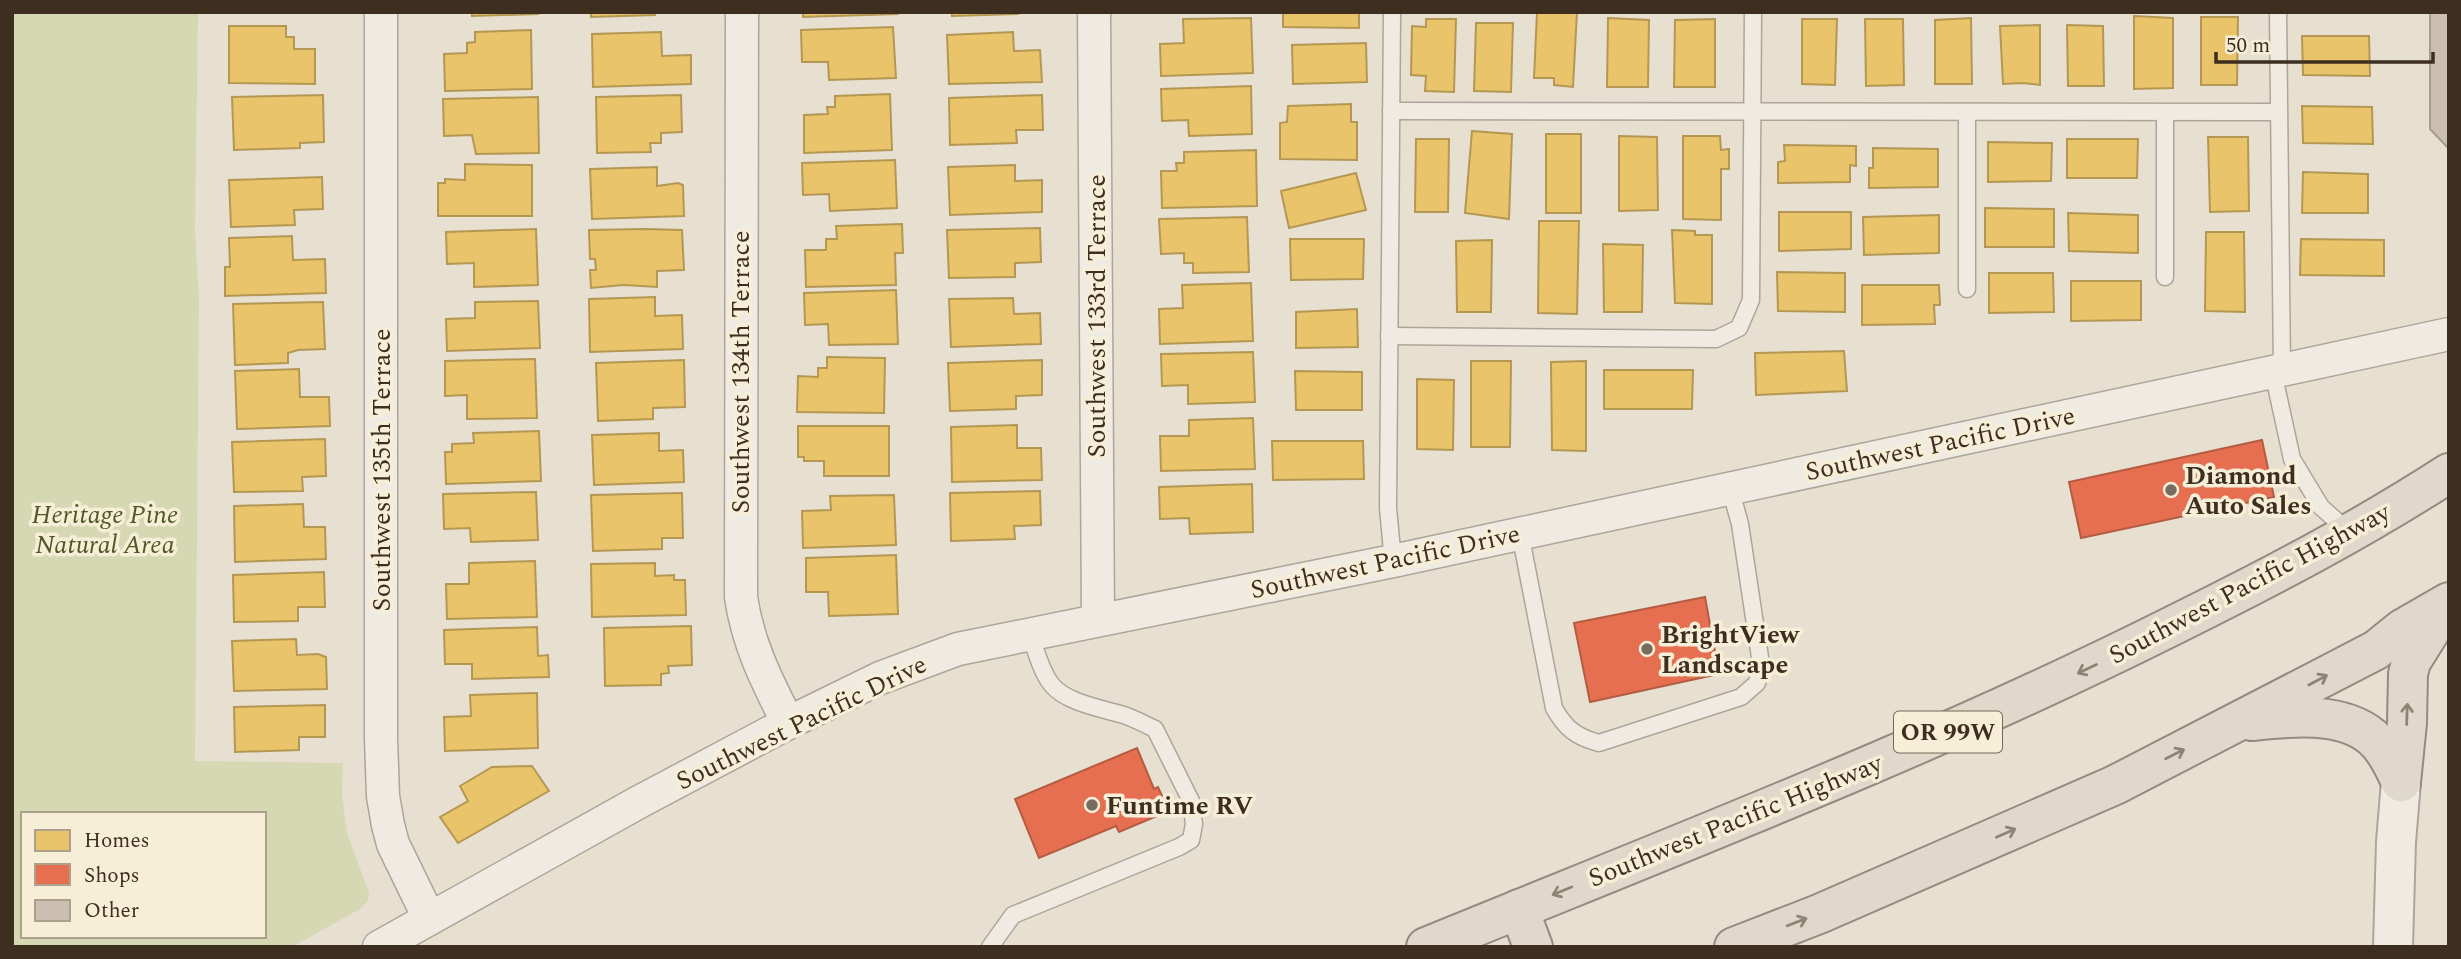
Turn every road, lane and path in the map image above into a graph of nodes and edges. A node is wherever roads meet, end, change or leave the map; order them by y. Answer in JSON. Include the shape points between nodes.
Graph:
{"nodes":[{"id":1,"x":381,"y":12,"type":"edge"},
{"id":2,"x":742,"y":12,"type":"edge"},
{"id":3,"x":1094,"y":12,"type":"edge"},
{"id":4,"x":1392,"y":12,"type":"edge"},
{"id":5,"x":1753,"y":12,"type":"edge"},
{"id":6,"x":2278,"y":12,"type":"edge"},
{"id":7,"x":1391,"y":111,"type":"junction"},
{"id":8,"x":2278,"y":112,"type":"junction"},
{"id":9,"x":1753,"y":113,"type":"junction"},
{"id":10,"x":1967,"y":113,"type":"junction"},
{"id":11,"x":2165,"y":113,"type":"junction"},
{"id":12,"x":2165,"y":277,"type":"dead end"},
{"id":13,"x":1967,"y":289,"type":"dead end"},
{"id":14,"x":2449,"y":334,"type":"edge"},
{"id":15,"x":1389,"y":336,"type":"junction"},
{"id":16,"x":2278,"y":371,"type":"junction"},
{"id":17,"x":2449,"y":473,"type":"edge"},
{"id":18,"x":1730,"y":488,"type":"junction"},
{"id":19,"x":1520,"y":533,"type":"junction"},
{"id":20,"x":2350,"y":533,"type":"junction"},
{"id":21,"x":1394,"y":561,"type":"junction"},
{"id":22,"x":2449,"y":602,"type":"edge"},
{"id":23,"x":1098,"y":619,"type":"junction"},
{"id":24,"x":1030,"y":634,"type":"junction"},
{"id":25,"x":788,"y":723,"type":"junction"},
{"id":26,"x":2236,"y":723,"type":"junction"},
{"id":27,"x":2401,"y":782,"type":"junction"},
{"id":28,"x":1519,"y":909,"type":"junction"},
{"id":29,"x":429,"y":918,"type":"junction"},
{"id":30,"x":379,"y":947,"type":"edge"},
{"id":31,"x":990,"y":947,"type":"edge"},
{"id":32,"x":1426,"y":947,"type":"edge"},
{"id":33,"x":1533,"y":947,"type":"edge"},
{"id":34,"x":1734,"y":947,"type":"edge"},
{"id":35,"x":2393,"y":947,"type":"edge"}],
"edges":[{"from":1,"to":29,"type":"street","name":"Southwest 135th Terrace","via":[[383,796],[393,844]]},
{"from":2,"to":25,"type":"street","name":"Southwest 134th Terrace","via":[[741,587],[753,650]]},
{"from":3,"to":23,"type":"street","name":"Southwest 133rd Terrace"},
{"from":4,"to":7,"type":"lane"},
{"from":5,"to":9,"type":"lane"},
{"from":6,"to":8,"type":"lane"},
{"from":7,"to":9,"type":"lane"},
{"from":7,"to":15,"type":"lane"},
{"from":8,"to":11,"type":"lane"},
{"from":8,"to":16,"type":"lane"},
{"from":9,"to":10,"type":"lane"},
{"from":9,"to":15,"type":"lane","via":[[1751,300],[1739,328],[1716,339]]},
{"from":10,"to":11,"type":"lane"},
{"from":10,"to":13,"type":"lane"},
{"from":11,"to":12,"type":"lane"},
{"from":14,"to":16,"type":"street","name":"Southwest Pacific Drive"},
{"from":15,"to":21,"type":"lane","via":[[1388,508]]},
{"from":16,"to":18,"type":"street","name":"Southwest Pacific Drive"},
{"from":16,"to":20,"type":"lane","via":[[2292,459],[2321,507]]},
{"from":17,"to":20,"type":"highway","name":"Southwest Pacific Highway","number":"OR 99W"},
{"from":18,"to":19,"type":"street","name":"Southwest Pacific Drive"},
{"from":18,"to":19,"type":"lane","via":[[1740,524],[1761,664],[1757,683],[1741,697],[1598,743],[1580,738],[1564,726],[1553,708]]},
{"from":19,"to":21,"type":"street","name":"Southwest Pacific Drive"},
{"from":20,"to":28,"type":"highway","name":"Southwest Pacific Highway","number":"OR 99W","one_way":true,"via":[[2000,709]]},
{"from":21,"to":23,"type":"street","name":"Southwest Pacific Drive"},
{"from":26,"to":22,"type":"highway","one_way":true,"via":[[2376,650]]},
{"from":27,"to":22,"type":"highway","one_way":true,"via":[[2410,662]]},
{"from":23,"to":24,"type":"street","name":"Southwest Pacific Drive"},
{"from":24,"to":25,"type":"street","name":"Southwest Pacific Drive","via":[[918,662]]},
{"from":24,"to":31,"type":"lane","via":[[1052,686],[1074,699],[1155,729],[1191,801],[1194,824],[1191,840],[1179,847],[1013,915]]},
{"from":25,"to":29,"type":"street","name":"Southwest Pacific Drive"},
{"from":26,"to":27,"type":"highway","via":[[2288,717],[2348,724],[2372,737]]},
{"from":34,"to":26,"type":"highway","one_way":true,"via":[[2115,785]]},
{"from":27,"to":35,"type":"street"},
{"from":28,"to":32,"type":"highway","name":"Southwest Pacific Highway","number":"OR 99W"},
{"from":28,"to":33,"type":"highway"},
{"from":29,"to":30,"type":"street","name":"Southwest Pacific Drive"}]}
